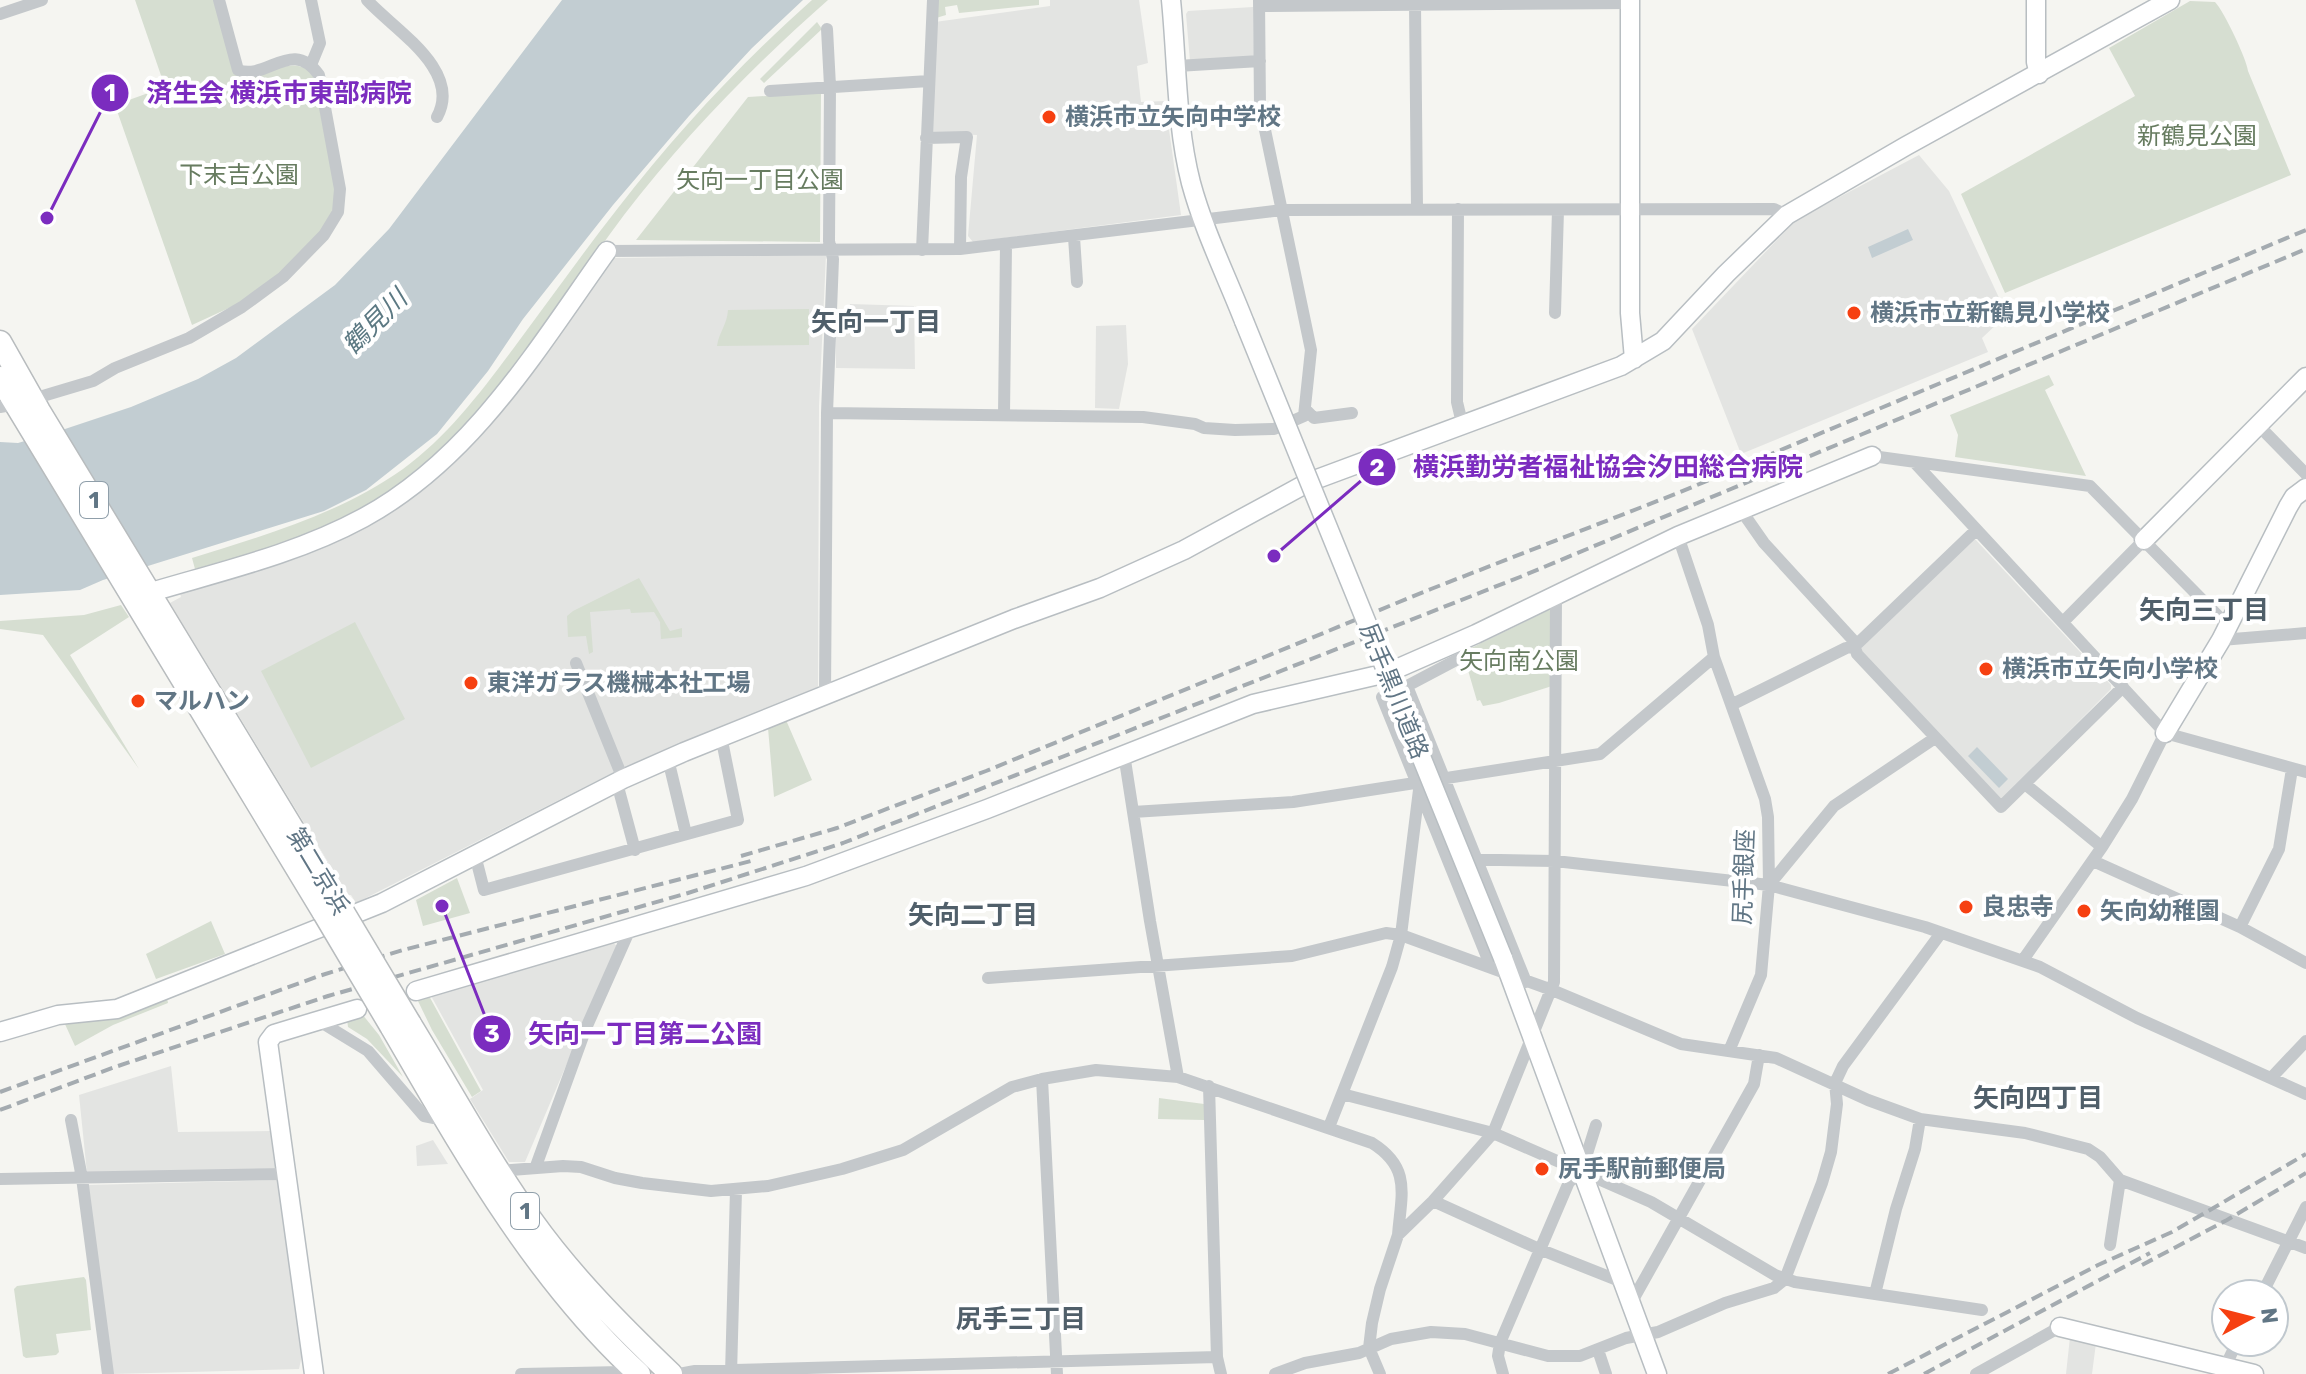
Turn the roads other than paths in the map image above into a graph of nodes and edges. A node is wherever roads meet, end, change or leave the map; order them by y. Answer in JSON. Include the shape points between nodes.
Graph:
{"nodes":[{"id":1,"x":42,"y":0,"type":"edge"},
{"id":2,"x":219,"y":0,"type":"edge"},
{"id":3,"x":311,"y":0,"type":"edge"},
{"id":4,"x":367,"y":0,"type":"edge"},
{"id":5,"x":933,"y":0,"type":"edge"},
{"id":6,"x":1171,"y":0,"type":"edge"},
{"id":7,"x":2036,"y":0,"type":"edge"},
{"id":8,"x":2170,"y":0,"type":"edge"},
{"id":9,"x":1630,"y":1,"type":"edge"},
{"id":10,"x":1456,"y":2,"type":"edge"},
{"id":11,"x":1260,"y":3,"type":"edge"},
{"id":12,"x":1415,"y":3,"type":"junction"},
{"id":13,"x":0,"y":14,"type":"edge"},
{"id":14,"x":827,"y":29,"type":"dead end"},
{"id":15,"x":1260,"y":61,"type":"junction"},
{"id":16,"x":311,"y":65,"type":"junction"},
{"id":17,"x":1177,"y":66,"type":"junction"},
{"id":18,"x":2039,"y":74,"type":"junction"},
{"id":19,"x":929,"y":81,"type":"junction"},
{"id":20,"x":830,"y":86,"type":"junction"},
{"id":21,"x":770,"y":91,"type":"dead end"},
{"id":22,"x":437,"y":117,"type":"dead end"},
{"id":23,"x":926,"y":138,"type":"junction"},
{"id":24,"x":1417,"y":209,"type":"junction"},
{"id":25,"x":1458,"y":209,"type":"junction"},
{"id":26,"x":1282,"y":210,"type":"junction"},
{"id":27,"x":1558,"y":210,"type":"junction"},
{"id":28,"x":1632,"y":210,"type":"junction"},
{"id":29,"x":1787,"y":215,"type":"junction"},
{"id":30,"x":1202,"y":221,"type":"junction"},
{"id":31,"x":1074,"y":237,"type":"junction"},
{"id":32,"x":1006,"y":245,"type":"junction"},
{"id":33,"x":960,"y":249,"type":"junction"},
{"id":34,"x":922,"y":250,"type":"junction"},
{"id":35,"x":607,"y":251,"type":"joint"},
{"id":36,"x":831,"y":251,"type":"junction"},
{"id":37,"x":1077,"y":282,"type":"dead end"},
{"id":38,"x":1555,"y":313,"type":"dead end"},
{"id":39,"x":0,"y":342,"type":"edge"},
{"id":40,"x":1634,"y":359,"type":"junction"},
{"id":41,"x":2306,"y":377,"type":"edge"},
{"id":42,"x":0,"y":378,"type":"edge"},
{"id":43,"x":16,"y":403,"type":"edge"},
{"id":44,"x":1306,"y":410,"type":"junction"},
{"id":45,"x":827,"y":413,"type":"junction"},
{"id":46,"x":1352,"y":413,"type":"dead end"},
{"id":47,"x":1004,"y":415,"type":"junction"},
{"id":48,"x":1462,"y":423,"type":"junction"},
{"id":49,"x":2259,"y":426,"type":"junction"},
{"id":50,"x":1872,"y":456,"type":"joint"},
{"id":51,"x":1914,"y":462,"type":"junction"},
{"id":52,"x":2306,"y":474,"type":"edge"},
{"id":53,"x":1309,"y":482,"type":"junction"},
{"id":54,"x":2306,"y":488,"type":"edge"},
{"id":55,"x":1741,"y":510,"type":"junction"},
{"id":56,"x":1976,"y":530,"type":"junction"},
{"id":57,"x":1678,"y":536,"type":"junction"},
{"id":58,"x":2144,"y":540,"type":"junction"},
{"id":59,"x":136,"y":588,"type":"junction"},
{"id":60,"x":1556,"y":595,"type":"junction"},
{"id":61,"x":2063,"y":622,"type":"junction"},
{"id":62,"x":2224,"y":633,"type":"junction"},
{"id":63,"x":2306,"y":633,"type":"edge"},
{"id":64,"x":1855,"y":646,"type":"junction"},
{"id":65,"x":1714,"y":657,"type":"junction"},
{"id":66,"x":1460,"y":658,"type":"dead end"},
{"id":67,"x":576,"y":663,"type":"dead end"},
{"id":68,"x":1387,"y":673,"type":"junction"},
{"id":69,"x":2123,"y":687,"type":"junction"},
{"id":70,"x":825,"y":695,"type":"junction"},
{"id":71,"x":1382,"y":697,"type":"dead end"},
{"id":72,"x":1733,"y":704,"type":"junction"},
{"id":73,"x":2165,"y":733,"type":"junction"},
{"id":74,"x":721,"y":736,"type":"junction"},
{"id":75,"x":1935,"y":738,"type":"junction"},
{"id":76,"x":1124,"y":754,"type":"junction"},
{"id":77,"x":668,"y":759,"type":"junction"},
{"id":78,"x":1557,"y":762,"type":"junction"},
{"id":79,"x":2292,"y":769,"type":"junction"},
{"id":80,"x":2306,"y":772,"type":"edge"},
{"id":81,"x":1445,"y":779,"type":"junction"},
{"id":82,"x":620,"y":781,"type":"junction"},
{"id":83,"x":2025,"y":784,"type":"junction"},
{"id":84,"x":1417,"y":786,"type":"junction"},
{"id":85,"x":1133,"y":812,"type":"junction"},
{"id":86,"x":686,"y":834,"type":"junction"},
{"id":87,"x":2102,"y":847,"type":"junction"},
{"id":88,"x":635,"y":850,"type":"junction"},
{"id":89,"x":475,"y":855,"type":"junction"},
{"id":90,"x":1448,"y":859,"type":"junction"},
{"id":91,"x":1478,"y":859,"type":"junction"},
{"id":92,"x":1555,"y":861,"type":"junction"},
{"id":93,"x":2093,"y":861,"type":"junction"},
{"id":94,"x":1769,"y":885,"type":"junction"},
{"id":95,"x":2240,"y":927,"type":"junction"},
{"id":96,"x":630,"y":929,"type":"junction"},
{"id":97,"x":1941,"y":933,"type":"junction"},
{"id":98,"x":1401,"y":935,"type":"junction"},
{"id":99,"x":2023,"y":960,"type":"junction"},
{"id":100,"x":1497,"y":962,"type":"junction"},
{"id":101,"x":2306,"y":963,"type":"edge"},
{"id":102,"x":1159,"y":966,"type":"junction"},
{"id":103,"x":988,"y":978,"type":"dead end"},
{"id":104,"x":1518,"y":979,"type":"junction"},
{"id":105,"x":1552,"y":990,"type":"junction"},
{"id":106,"x":416,"y":991,"type":"dead end"},
{"id":107,"x":357,"y":1009,"type":"dead end"},
{"id":108,"x":319,"y":1021,"type":"junction"},
{"id":109,"x":401,"y":1025,"type":"junction"},
{"id":110,"x":0,"y":1032,"type":"edge"},
{"id":111,"x":1533,"y":1040,"type":"junction"},
{"id":112,"x":2306,"y":1041,"type":"edge"},
{"id":113,"x":1729,"y":1051,"type":"junction"},
{"id":114,"x":1759,"y":1055,"type":"junction"},
{"id":115,"x":1178,"y":1077,"type":"junction"},
{"id":116,"x":2271,"y":1078,"type":"junction"},
{"id":117,"x":1042,"y":1079,"type":"junction"},
{"id":118,"x":1835,"y":1083,"type":"junction"},
{"id":119,"x":1209,"y":1086,"type":"junction"},
{"id":120,"x":1342,"y":1094,"type":"junction"},
{"id":121,"x":2306,"y":1094,"type":"edge"},
{"id":122,"x":443,"y":1114,"type":"junction"},
{"id":123,"x":1920,"y":1119,"type":"junction"},
{"id":124,"x":71,"y":1120,"type":"dead end"},
{"id":125,"x":1596,"y":1125,"type":"dead end"},
{"id":126,"x":1329,"y":1127,"type":"junction"},
{"id":127,"x":1493,"y":1133,"type":"junction"},
{"id":128,"x":536,"y":1166,"type":"junction"},
{"id":129,"x":498,"y":1171,"type":"junction"},
{"id":130,"x":1581,"y":1173,"type":"junction"},
{"id":131,"x":288,"y":1174,"type":"junction"},
{"id":132,"x":82,"y":1178,"type":"junction"},
{"id":133,"x":0,"y":1179,"type":"edge"},
{"id":134,"x":2120,"y":1180,"type":"junction"},
{"id":135,"x":736,"y":1190,"type":"junction"},
{"id":136,"x":1433,"y":1201,"type":"junction"},
{"id":137,"x":2306,"y":1207,"type":"edge"},
{"id":138,"x":1680,"y":1219,"type":"junction"},
{"id":139,"x":1398,"y":1235,"type":"junction"},
{"id":140,"x":2288,"y":1242,"type":"junction"},
{"id":141,"x":2110,"y":1245,"type":"dead end"},
{"id":142,"x":2306,"y":1248,"type":"edge"},
{"id":143,"x":1539,"y":1249,"type":"junction"},
{"id":144,"x":2270,"y":1278,"type":"edge"},
{"id":145,"x":1785,"y":1279,"type":"junction"},
{"id":146,"x":1622,"y":1282,"type":"junction"},
{"id":147,"x":1875,"y":1294,"type":"junction"},
{"id":148,"x":1630,"y":1305,"type":"junction"},
{"id":149,"x":1982,"y":1310,"type":"dead end"},
{"id":150,"x":2060,"y":1327,"type":"joint"},
{"id":151,"x":1642,"y":1336,"type":"junction"},
{"id":152,"x":1500,"y":1343,"type":"junction"},
{"id":153,"x":1369,"y":1348,"type":"junction"},
{"id":154,"x":1598,"y":1350,"type":"junction"},
{"id":155,"x":1217,"y":1357,"type":"junction"},
{"id":156,"x":2229,"y":1358,"type":"edge"},
{"id":157,"x":2225,"y":1367,"type":"junction"},
{"id":158,"x":1057,"y":1368,"type":"edge"},
{"id":159,"x":635,"y":1370,"type":"edge"},
{"id":160,"x":731,"y":1373,"type":"edge"},
{"id":161,"x":108,"y":1374,"type":"edge"},
{"id":162,"x":314,"y":1374,"type":"edge"},
{"id":163,"x":521,"y":1374,"type":"edge"},
{"id":164,"x":671,"y":1374,"type":"edge"},
{"id":165,"x":679,"y":1374,"type":"edge"},
{"id":166,"x":1221,"y":1374,"type":"edge"},
{"id":167,"x":1275,"y":1374,"type":"edge"},
{"id":168,"x":1380,"y":1374,"type":"edge"},
{"id":169,"x":1503,"y":1374,"type":"edge"},
{"id":170,"x":1606,"y":1374,"type":"edge"},
{"id":171,"x":1657,"y":1374,"type":"edge"},
{"id":172,"x":1976,"y":1374,"type":"edge"},
{"id":173,"x":2254,"y":1374,"type":"edge"}],
"edges":[{"from":1,"to":13,"type":"street"},
{"from":2,"to":16,"type":"street","via":[[238,70],[249,73],[293,59]]},
{"from":3,"to":16,"type":"street","via":[[320,43]]},
{"from":4,"to":22,"type":"street","via":[[429,58],[443,95]]},
{"from":5,"to":19,"type":"street"},
{"from":6,"to":17,"type":"street","name":"尻手黒川道路"},
{"from":7,"to":18,"type":"street"},
{"from":8,"to":18,"type":"street"},
{"from":9,"to":10,"type":"street"},
{"from":9,"to":28,"type":"street"},
{"from":10,"to":12,"type":"street"},
{"from":11,"to":12,"type":"street"},
{"from":11,"to":15,"type":"street"},
{"from":12,"to":24,"type":"street"},
{"from":14,"to":20,"type":"street"},
{"from":15,"to":17,"type":"street"},
{"from":15,"to":26,"type":"street","via":[[1260,106]]},
{"from":16,"to":43,"type":"street","via":[[323,88],[340,189],[338,212],[324,235],[283,277],[207,329],[93,381]]},
{"from":17,"to":30,"type":"street","name":"尻手黒川道路","via":[[1188,165]]},
{"from":18,"to":29,"type":"street"},
{"from":19,"to":20,"type":"street"},
{"from":19,"to":23,"type":"street"},
{"from":20,"to":21,"type":"street"},
{"from":20,"to":36,"type":"street"},
{"from":23,"to":33,"type":"street","via":[[967,137]]},
{"from":23,"to":34,"type":"street"},
{"from":24,"to":25,"type":"street"},
{"from":24,"to":26,"type":"street"},
{"from":25,"to":27,"type":"street"},
{"from":25,"to":48,"type":"street","via":[[1457,402]]},
{"from":26,"to":30,"type":"street"},
{"from":26,"to":44,"type":"street","via":[[1311,350]]},
{"from":27,"to":28,"type":"street"},
{"from":27,"to":38,"type":"street"},
{"from":28,"to":29,"type":"street","via":[[1774,209]]},
{"from":28,"to":40,"type":"street"},
{"from":29,"to":40,"type":"street","via":[[1663,341]]},
{"from":30,"to":31,"type":"street"},
{"from":30,"to":53,"type":"street","name":"尻手黒川道路","bridge":true},
{"from":31,"to":32,"type":"street"},
{"from":31,"to":37,"type":"street"},
{"from":32,"to":33,"type":"street"},
{"from":32,"to":47,"type":"street"},
{"from":33,"to":34,"type":"street"},
{"from":34,"to":36,"type":"street"},
{"from":35,"to":36,"type":"street"},
{"from":35,"to":59,"type":"street","via":[[508,389],[470,436],[432,471],[363,518],[324,537],[218,573]]},
{"from":36,"to":45,"type":"street"},
{"from":39,"to":43,"type":"highway","name":"第二京浜","number":"1"},
{"from":40,"to":48,"type":"street"},
{"from":41,"to":49,"type":"street"},
{"from":42,"to":43,"type":"highway","name":"第二京浜","number":"1"},
{"from":43,"to":59,"type":"highway","name":"第二京浜","number":"1","via":[[40,428]]},
{"from":44,"to":46,"type":"street","via":[[1314,418]]},
{"from":44,"to":47,"type":"street","via":[[1304,416],[1274,429],[1235,430],[1143,417]]},
{"from":45,"to":47,"type":"street"},
{"from":45,"to":70,"type":"street"},
{"from":48,"to":53,"type":"street"},
{"from":49,"to":52,"type":"street"},
{"from":49,"to":58,"type":"street"},
{"from":50,"to":51,"type":"street"},
{"from":50,"to":55,"type":"street"},
{"from":51,"to":56,"type":"street"},
{"from":51,"to":58,"type":"street","via":[[2090,486]]},
{"from":53,"to":68,"type":"street","name":"尻手黒川道路","bridge":true},
{"from":53,"to":70,"type":"street","via":[[1184,550],[1100,588]]},
{"from":54,"to":62,"type":"street","via":[[2288,507]]},
{"from":55,"to":57,"type":"street"},
{"from":55,"to":64,"type":"street"},
{"from":56,"to":61,"type":"street"},
{"from":56,"to":64,"type":"street"},
{"from":57,"to":60,"type":"street"},
{"from":57,"to":65,"type":"street","name":"尻手銀座"},
{"from":58,"to":61,"type":"street"},
{"from":58,"to":62,"type":"street"},
{"from":59,"to":109,"type":"highway","name":"第二京浜","number":"1","bridge":true},
{"from":60,"to":68,"type":"street"},
{"from":60,"to":78,"type":"street"},
{"from":61,"to":69,"type":"street"},
{"from":62,"to":63,"type":"street"},
{"from":62,"to":73,"type":"street"},
{"from":64,"to":72,"type":"street"},
{"from":64,"to":75,"type":"street"},
{"from":65,"to":72,"type":"street","name":"尻手銀座"},
{"from":65,"to":78,"type":"street","via":[[1600,754]]},
{"from":66,"to":81,"type":"street","via":[[1407,686]]},
{"from":67,"to":82,"type":"street"},
{"from":68,"to":76,"type":"street","via":[[1253,704]]},
{"from":68,"to":100,"type":"street","name":"尻手黒川道路","bridge":true},
{"from":69,"to":73,"type":"street"},
{"from":69,"to":83,"type":"street"},
{"from":70,"to":74,"type":"street"},
{"from":71,"to":84,"type":"street"},
{"from":72,"to":94,"type":"street","name":"尻手銀座","via":[[1765,799]]},
{"from":73,"to":79,"type":"street"},
{"from":73,"to":87,"type":"street"},
{"from":74,"to":77,"type":"street"},
{"from":74,"to":86,"type":"street","via":[[738,820]]},
{"from":75,"to":83,"type":"street","via":[[2001,807]]},
{"from":75,"to":94,"type":"street","via":[[1834,806]]},
{"from":76,"to":85,"type":"street"},
{"from":76,"to":96,"type":"street","via":[[853,860]]},
{"from":77,"to":82,"type":"street"},
{"from":77,"to":86,"type":"street"},
{"from":78,"to":81,"type":"street"},
{"from":78,"to":92,"type":"street"},
{"from":79,"to":80,"type":"street"},
{"from":79,"to":95,"type":"street","via":[[2279,849]]},
{"from":81,"to":84,"type":"street"},
{"from":81,"to":91,"type":"street"},
{"from":82,"to":88,"type":"street"},
{"from":82,"to":89,"type":"street"},
{"from":83,"to":87,"type":"street"},
{"from":84,"to":85,"type":"street","via":[[1293,802]]},
{"from":84,"to":90,"type":"street"},
{"from":84,"to":98,"type":"street"},
{"from":85,"to":102,"type":"street"},
{"from":86,"to":88,"type":"street"},
{"from":87,"to":93,"type":"street"},
{"from":88,"to":89,"type":"street","via":[[484,890]]},
{"from":89,"to":110,"type":"street","via":[[382,903],[117,1009],[58,1015]]},
{"from":90,"to":91,"type":"street"},
{"from":90,"to":100,"type":"street"},
{"from":91,"to":92,"type":"street"},
{"from":91,"to":104,"type":"street"},
{"from":92,"to":94,"type":"street"},
{"from":92,"to":105,"type":"street"},
{"from":93,"to":95,"type":"street"},
{"from":93,"to":99,"type":"street"},
{"from":94,"to":97,"type":"street"},
{"from":94,"to":113,"type":"street","name":"尻手銀座","via":[[1761,975]]},
{"from":95,"to":101,"type":"street"},
{"from":96,"to":106,"type":"street"},
{"from":96,"to":128,"type":"street","via":[[586,1028]]},
{"from":97,"to":99,"type":"street"},
{"from":97,"to":118,"type":"street"},
{"from":98,"to":100,"type":"street"},
{"from":98,"to":102,"type":"street","via":[[1386,933],[1292,956]]},
{"from":98,"to":120,"type":"street"},
{"from":99,"to":116,"type":"street"},
{"from":100,"to":104,"type":"street","name":"尻手黒川道路"},
{"from":102,"to":103,"type":"street"},
{"from":102,"to":115,"type":"street"},
{"from":104,"to":105,"type":"street"},
{"from":104,"to":111,"type":"street","name":"尻手黒川道路"},
{"from":105,"to":111,"type":"street"},
{"from":105,"to":113,"type":"street","via":[[1681,1044]]},
{"from":107,"to":108,"type":"street"},
{"from":108,"to":122,"type":"street","via":[[368,1051],[424,1116]]},
{"from":108,"to":131,"type":"street","via":[[274,1034],[268,1042]]},
{"from":109,"to":122,"type":"highway","name":"第二京浜","number":"1"},
{"from":109,"to":129,"type":"highway","name":"第二京浜","number":"1"},
{"from":111,"to":127,"type":"street"},
{"from":111,"to":130,"type":"street","name":"尻手黒川道路"},
{"from":112,"to":116,"type":"street"},
{"from":113,"to":114,"type":"street"},
{"from":114,"to":118,"type":"street"},
{"from":114,"to":138,"type":"street","via":[[1754,1084]]},
{"from":115,"to":117,"type":"street","via":[[1096,1070]]},
{"from":115,"to":119,"type":"street"},
{"from":116,"to":121,"type":"street"},
{"from":117,"to":135,"type":"street","via":[[1012,1087],[903,1150],[842,1169]]},
{"from":117,"to":158,"type":"street"},
{"from":118,"to":123,"type":"street"},
{"from":118,"to":145,"type":"street","via":[[1831,1152]]},
{"from":119,"to":126,"type":"street"},
{"from":119,"to":155,"type":"street"},
{"from":120,"to":126,"type":"street"},
{"from":120,"to":127,"type":"street"},
{"from":122,"to":159,"type":"highway","name":"第二京浜","number":"1","via":[[527,1246]]},
{"from":123,"to":134,"type":"street","via":[[2025,1133],[2088,1149]]},
{"from":123,"to":147,"type":"street"},
{"from":124,"to":132,"type":"street"},
{"from":125,"to":130,"type":"street"},
{"from":126,"to":139,"type":"street","via":[[1372,1143],[1398,1166]]},
{"from":127,"to":130,"type":"street"},
{"from":127,"to":136,"type":"street"},
{"from":128,"to":129,"type":"street"},
{"from":128,"to":135,"type":"street","via":[[581,1167],[642,1183]]},
{"from":129,"to":164,"type":"highway","name":"第二京浜","number":"1","via":[[569,1268]]},
{"from":130,"to":138,"type":"street"},
{"from":130,"to":143,"type":"street","via":[[1569,1182]]},
{"from":130,"to":146,"type":"street","name":"尻手黒川道路"},
{"from":131,"to":132,"type":"street"},
{"from":131,"to":162,"type":"street"},
{"from":132,"to":133,"type":"street"},
{"from":132,"to":161,"type":"street"},
{"from":134,"to":140,"type":"street"},
{"from":134,"to":141,"type":"street"},
{"from":135,"to":160,"type":"street"},
{"from":136,"to":139,"type":"street"},
{"from":136,"to":143,"type":"street"},
{"from":137,"to":140,"type":"street"},
{"from":138,"to":145,"type":"street"},
{"from":138,"to":148,"type":"street"},
{"from":139,"to":153,"type":"street","via":[[1380,1289]]},
{"from":140,"to":142,"type":"street"},
{"from":140,"to":144,"type":"street"},
{"from":143,"to":146,"type":"street"},
{"from":143,"to":152,"type":"street"},
{"from":145,"to":147,"type":"street"},
{"from":145,"to":151,"type":"street","via":[[1774,1288]]},
{"from":146,"to":148,"type":"street","name":"尻手黒川道路"},
{"from":147,"to":149,"type":"street"},
{"from":148,"to":151,"type":"street","name":"尻手黒川道路"},
{"from":150,"to":157,"type":"street"},
{"from":150,"to":172,"type":"street"},
{"from":151,"to":154,"type":"street"},
{"from":151,"to":171,"type":"street","name":"尻手黒川道路"},
{"from":152,"to":153,"type":"street","via":[[1431,1332]]},
{"from":152,"to":154,"type":"street","via":[[1559,1357]]},
{"from":152,"to":169,"type":"street"},
{"from":153,"to":167,"type":"street"},
{"from":153,"to":168,"type":"street"},
{"from":154,"to":170,"type":"street"},
{"from":155,"to":158,"type":"street"},
{"from":155,"to":166,"type":"street"},
{"from":156,"to":157,"type":"street"},
{"from":157,"to":173,"type":"street"},
{"from":158,"to":160,"type":"street"},
{"from":159,"to":163,"type":"street"},
{"from":160,"to":165,"type":"street"}]}
